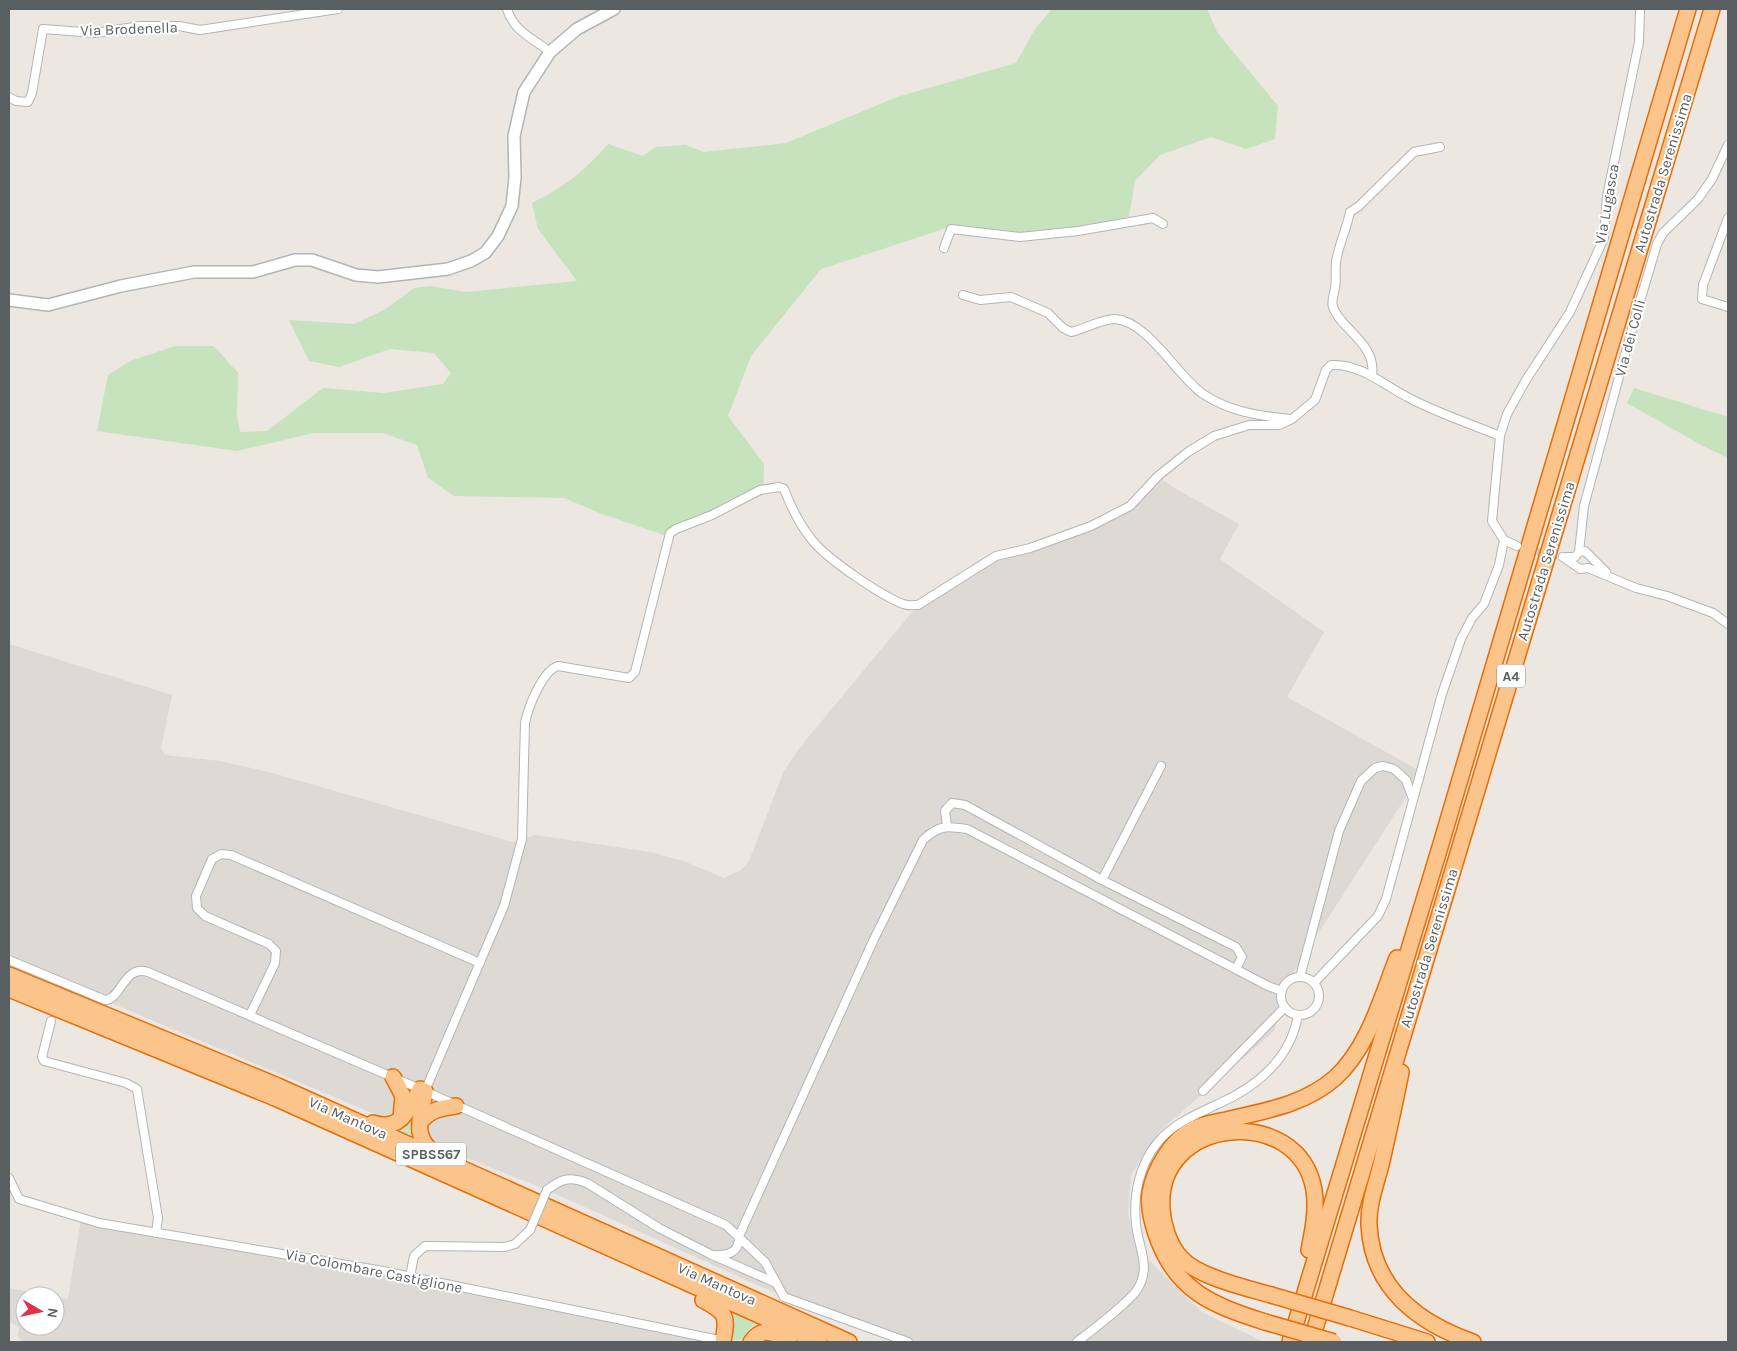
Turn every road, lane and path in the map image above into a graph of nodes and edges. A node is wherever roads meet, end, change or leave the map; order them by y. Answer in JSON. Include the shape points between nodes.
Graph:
{"nodes":[{"id":1,"x":338,"y":9,"type":"edge"},
{"id":2,"x":507,"y":9,"type":"edge"},
{"id":3,"x":614,"y":9,"type":"edge"},
{"id":4,"x":1640,"y":9,"type":"edge"},
{"id":5,"x":1688,"y":9,"type":"edge"},
{"id":6,"x":1712,"y":9,"type":"edge"},
{"id":7,"x":550,"y":52,"type":"junction"},
{"id":8,"x":9,"y":97,"type":"edge"},
{"id":9,"x":1728,"y":145,"type":"edge"},
{"id":10,"x":1440,"y":147,"type":"dead end"},
{"id":11,"x":1728,"y":218,"type":"edge"},
{"id":12,"x":1162,"y":224,"type":"dead end"},
{"id":13,"x":944,"y":248,"type":"dead end"},
{"id":14,"x":963,"y":295,"type":"dead end"},
{"id":15,"x":9,"y":300,"type":"edge"},
{"id":16,"x":1728,"y":307,"type":"edge"},
{"id":17,"x":1372,"y":376,"type":"junction"},
{"id":18,"x":1292,"y":419,"type":"junction"},
{"id":19,"x":1500,"y":436,"type":"junction"},
{"id":20,"x":1581,"y":534,"type":"junction"},
{"id":21,"x":1504,"y":540,"type":"junction"},
{"id":22,"x":1517,"y":546,"type":"tunnel mouth"},
{"id":23,"x":1588,"y":552,"type":"junction"},
{"id":24,"x":1577,"y":554,"type":"junction"},
{"id":25,"x":1592,"y":560,"type":"junction"},
{"id":26,"x":1588,"y":568,"type":"junction"},
{"id":27,"x":1609,"y":575,"type":"junction"},
{"id":28,"x":1728,"y":624,"type":"edge"},
{"id":29,"x":1161,"y":766,"type":"dead end"},
{"id":30,"x":1413,"y":799,"type":"junction"},
{"id":31,"x":947,"y":826,"type":"junction"},
{"id":32,"x":1440,"y":847,"type":"junction"},
{"id":33,"x":1102,"y":880,"type":"junction"},
{"id":34,"x":9,"y":960,"type":"edge"},
{"id":35,"x":480,"y":963,"type":"junction"},
{"id":36,"x":1424,"y":965,"type":"junction"},
{"id":37,"x":1236,"y":969,"type":"junction"},
{"id":38,"x":9,"y":974,"type":"edge"},
{"id":39,"x":1300,"y":977,"type":"junction"},
{"id":40,"x":1314,"y":983,"type":"junction"},
{"id":41,"x":9,"y":989,"type":"edge"},
{"id":42,"x":1282,"y":991,"type":"junction"},
{"id":43,"x":1284,"y":1007,"type":"junction"},
{"id":44,"x":250,"y":1015,"type":"junction"},
{"id":45,"x":1298,"y":1015,"type":"junction"},
{"id":46,"x":51,"y":1021,"type":"dead end"},
{"id":47,"x":393,"y":1077,"type":"junction"},
{"id":48,"x":423,"y":1090,"type":"junction"},
{"id":49,"x":1204,"y":1092,"type":"dead end"},
{"id":50,"x":456,"y":1106,"type":"junction"},
{"id":51,"x":343,"y":1116,"type":"junction"},
{"id":52,"x":401,"y":1118,"type":"junction"},
{"id":53,"x":422,"y":1120,"type":"junction"},
{"id":54,"x":440,"y":1158,"type":"junction"},
{"id":55,"x":9,"y":1178,"type":"edge"},
{"id":56,"x":156,"y":1233,"type":"junction"},
{"id":57,"x":739,"y":1236,"type":"junction"},
{"id":58,"x":712,"y":1255,"type":"junction"},
{"id":59,"x":767,"y":1266,"type":"junction"},
{"id":60,"x":743,"y":1269,"type":"junction"},
{"id":61,"x":658,"y":1271,"type":"junction"},
{"id":62,"x":410,"y":1277,"type":"junction"},
{"id":63,"x":776,"y":1283,"type":"junction"},
{"id":64,"x":726,"y":1341,"type":"edge"},
{"id":65,"x":751,"y":1342,"type":"edge"},
{"id":66,"x":799,"y":1342,"type":"edge"},
{"id":67,"x":819,"y":1342,"type":"edge"},
{"id":68,"x":849,"y":1342,"type":"edge"},
{"id":69,"x":908,"y":1342,"type":"edge"},
{"id":70,"x":1076,"y":1342,"type":"edge"},
{"id":71,"x":1290,"y":1342,"type":"edge"},
{"id":72,"x":1311,"y":1342,"type":"edge"},
{"id":73,"x":1334,"y":1342,"type":"edge"},
{"id":74,"x":1427,"y":1342,"type":"edge"},
{"id":75,"x":1473,"y":1342,"type":"edge"}],
"edges":[{"from":1,"to":8,"type":"street","name":"Via Brodenella","via":[[200,30],[179,26],[140,26],[96,32],[43,29],[28,102],[16,102]]},
{"from":2,"to":7,"type":"street","via":[[522,33]]},
{"from":3,"to":7,"type":"street","via":[[577,29]]},
{"from":4,"to":19,"type":"street","name":"Via Lugasca","via":[[1639,42],[1607,196],[1604,238],[1570,312],[1526,380],[1507,414]]},
{"from":5,"to":32,"type":"highway","name":"Autostrada Serenissima","number":"A4"},
{"from":6,"to":36,"type":"highway","name":"Autostrada Serenissima","number":"A4"},
{"from":7,"to":15,"type":"street","via":[[524,92],[518,110],[514,136],[514,193],[508,218],[485,253],[471,261],[448,269],[378,277],[356,275],[312,260],[295,260],[253,272],[194,272],[48,305]]},
{"from":9,"to":20,"type":"street","name":"Via dei Colli","via":[[1712,179],[1698,199],[1663,233],[1657,244],[1584,506]]},
{"from":10,"to":17,"type":"street","via":[[1414,152],[1350,212],[1336,258],[1333,308],[1369,356]]},
{"from":11,"to":16,"type":"street","via":[[1703,285],[1702,299]]},
{"from":12,"to":13,"type":"street","via":[[1153,218],[1020,237],[951,229]]},
{"from":14,"to":18,"type":"street","via":[[980,300],[1011,297],[1048,313],[1071,332],[1114,319],[1129,323],[1153,342],[1191,386],[1205,396],[1254,416]]},
{"from":17,"to":18,"type":"street","via":[[1331,365],[1315,400]]},
{"from":17,"to":19,"type":"street","via":[[1411,399]]},
{"from":18,"to":35,"type":"street","via":[[1279,425],[1249,425],[1214,436],[1158,476],[1130,506],[1091,526],[1030,548],[996,556],[918,605],[905,605],[824,553],[793,511],[784,489],[779,487],[760,490],[712,515],[676,528],[670,534],[632,677],[558,666],[548,672],[528,709],[522,839],[504,906]]},
{"from":19,"to":21,"type":"street","name":"Via Lugasca","via":[[1492,521]]},
{"from":20,"to":23,"type":"street"},
{"from":20,"to":24,"type":"street","name":"Via dei Colli"},
{"from":21,"to":22,"type":"street"},
{"from":21,"to":30,"type":"street","via":[[1499,565],[1484,604],[1461,639]]},
{"from":23,"to":24,"type":"street"},
{"from":23,"to":25,"type":"street"},
{"from":24,"to":26,"type":"street","name":"Via dei Colli","via":[[1563,557],[1583,570]]},
{"from":25,"to":26,"type":"street"},
{"from":25,"to":27,"type":"street"},
{"from":26,"to":27,"type":"street"},
{"from":27,"to":28,"type":"street","via":[[1636,588],[1713,613]]},
{"from":29,"to":33,"type":"street"},
{"from":30,"to":39,"type":"street","via":[[1406,780],[1394,769],[1376,768],[1361,781],[1339,831]]},
{"from":30,"to":40,"type":"street","via":[[1386,899],[1378,916]]},
{"from":31,"to":33,"type":"street","via":[[945,812],[952,803],[965,806]]},
{"from":31,"to":37,"type":"street","via":[[967,829]]},
{"from":31,"to":57,"type":"street","via":[[933,830],[923,840],[874,939]]},
{"from":32,"to":71,"type":"highway","name":"Autostrada Serenissima","number":"A4"},
{"from":32,"to":73,"type":"highway","bridge":true,"via":[[1375,1016],[1350,1062],[1320,1090],[1288,1105],[1193,1129],[1174,1146],[1158,1168],[1150,1195],[1152,1220],[1162,1251],[1187,1286],[1229,1311]]},
{"from":33,"to":37,"type":"street","via":[[1236,947],[1242,957]]},
{"from":34,"to":44,"type":"street","via":[[105,1000],[112,998],[135,972],[144,970]]},
{"from":35,"to":44,"type":"street","via":[[231,855],[221,854],[212,859],[196,896],[197,908],[205,916],[269,944],[276,952],[275,963]]},
{"from":35,"to":48,"type":"street"},
{"from":36,"to":72,"type":"highway","name":"Autostrada Serenissima","number":"A4"},
{"from":36,"to":75,"type":"highway","via":[[1370,1211],[1370,1237],[1383,1274],[1404,1302],[1434,1326]]},
{"from":37,"to":42,"type":"street"},
{"from":38,"to":51,"type":"highway","name":"Via Mantova","number":"SPBS567"},
{"from":39,"to":40,"type":"street"},
{"from":39,"to":42,"type":"street","via":[[1289,981]]},
{"from":40,"to":45,"type":"street","via":[[1318,1002],[1311,1012]]},
{"from":41,"to":61,"type":"highway","name":"Via Mantova","number":"SPBS567","via":[[284,1102]]},
{"from":42,"to":43,"type":"street"},
{"from":43,"to":45,"type":"street"},
{"from":43,"to":49,"type":"street"},
{"from":44,"to":47,"type":"street"},
{"from":45,"to":70,"type":"street","via":[[1288,1046],[1256,1083],[1178,1125],[1158,1142],[1142,1169],[1135,1197],[1136,1226],[1144,1255],[1144,1270],[1137,1290]]},
{"from":46,"to":56,"type":"street","via":[[42,1057],[44,1061],[126,1082],[137,1089],[158,1218]]},
{"from":47,"to":48,"type":"street"},
{"from":47,"to":52,"type":"highway","via":[[403,1096]]},
{"from":48,"to":50,"type":"street"},
{"from":48,"to":52,"type":"highway"},
{"from":48,"to":53,"type":"highway"},
{"from":50,"to":53,"type":"highway","via":[[439,1108]]},
{"from":50,"to":57,"type":"street","via":[[712,1219]]},
{"from":51,"to":52,"type":"highway","via":[[352,1115],[382,1126],[390,1126]]},
{"from":51,"to":54,"type":"highway","name":"Via Mantova","number":"SPBS567"},
{"from":53,"to":54,"type":"highway","via":[[420,1139]]},
{"from":54,"to":68,"type":"highway","name":"Via Mantova","number":"SPBS567"},
{"from":55,"to":56,"type":"street","name":"Via Colombare Castiglione","via":[[19,1199],[81,1219]]},
{"from":56,"to":62,"type":"street","name":"Via Colombare Castiglione"},
{"from":57,"to":58,"type":"street","via":[[737,1248],[730,1254]]},
{"from":57,"to":59,"type":"street"},
{"from":58,"to":60,"type":"street"},
{"from":58,"to":62,"type":"street","bridge":true,"via":[[658,1228],[587,1183],[566,1178],[547,1190],[530,1230],[516,1244],[425,1246],[414,1256]]},
{"from":59,"to":60,"type":"street"},
{"from":59,"to":63,"type":"street"},
{"from":60,"to":63,"type":"street"},
{"from":61,"to":64,"type":"highway","via":[[719,1309],[725,1316]]},
{"from":61,"to":67,"type":"highway","name":"Via Mantova","number":"SPBS567"},
{"from":62,"to":64,"type":"street","name":"Via Colombare Castiglione"},
{"from":63,"to":69,"type":"street","via":[[784,1298]]},
{"from":65,"to":66,"type":"highway","via":[[763,1331]]},
{"from":71,"to":74,"type":"highway","bridge":true,"via":[[1315,1220],[1314,1188],[1308,1173],[1292,1152],[1266,1135],[1238,1131],[1201,1138],[1181,1153],[1167,1174],[1161,1201],[1163,1223],[1181,1258],[1198,1270],[1271,1295],[1350,1318]]}]}
